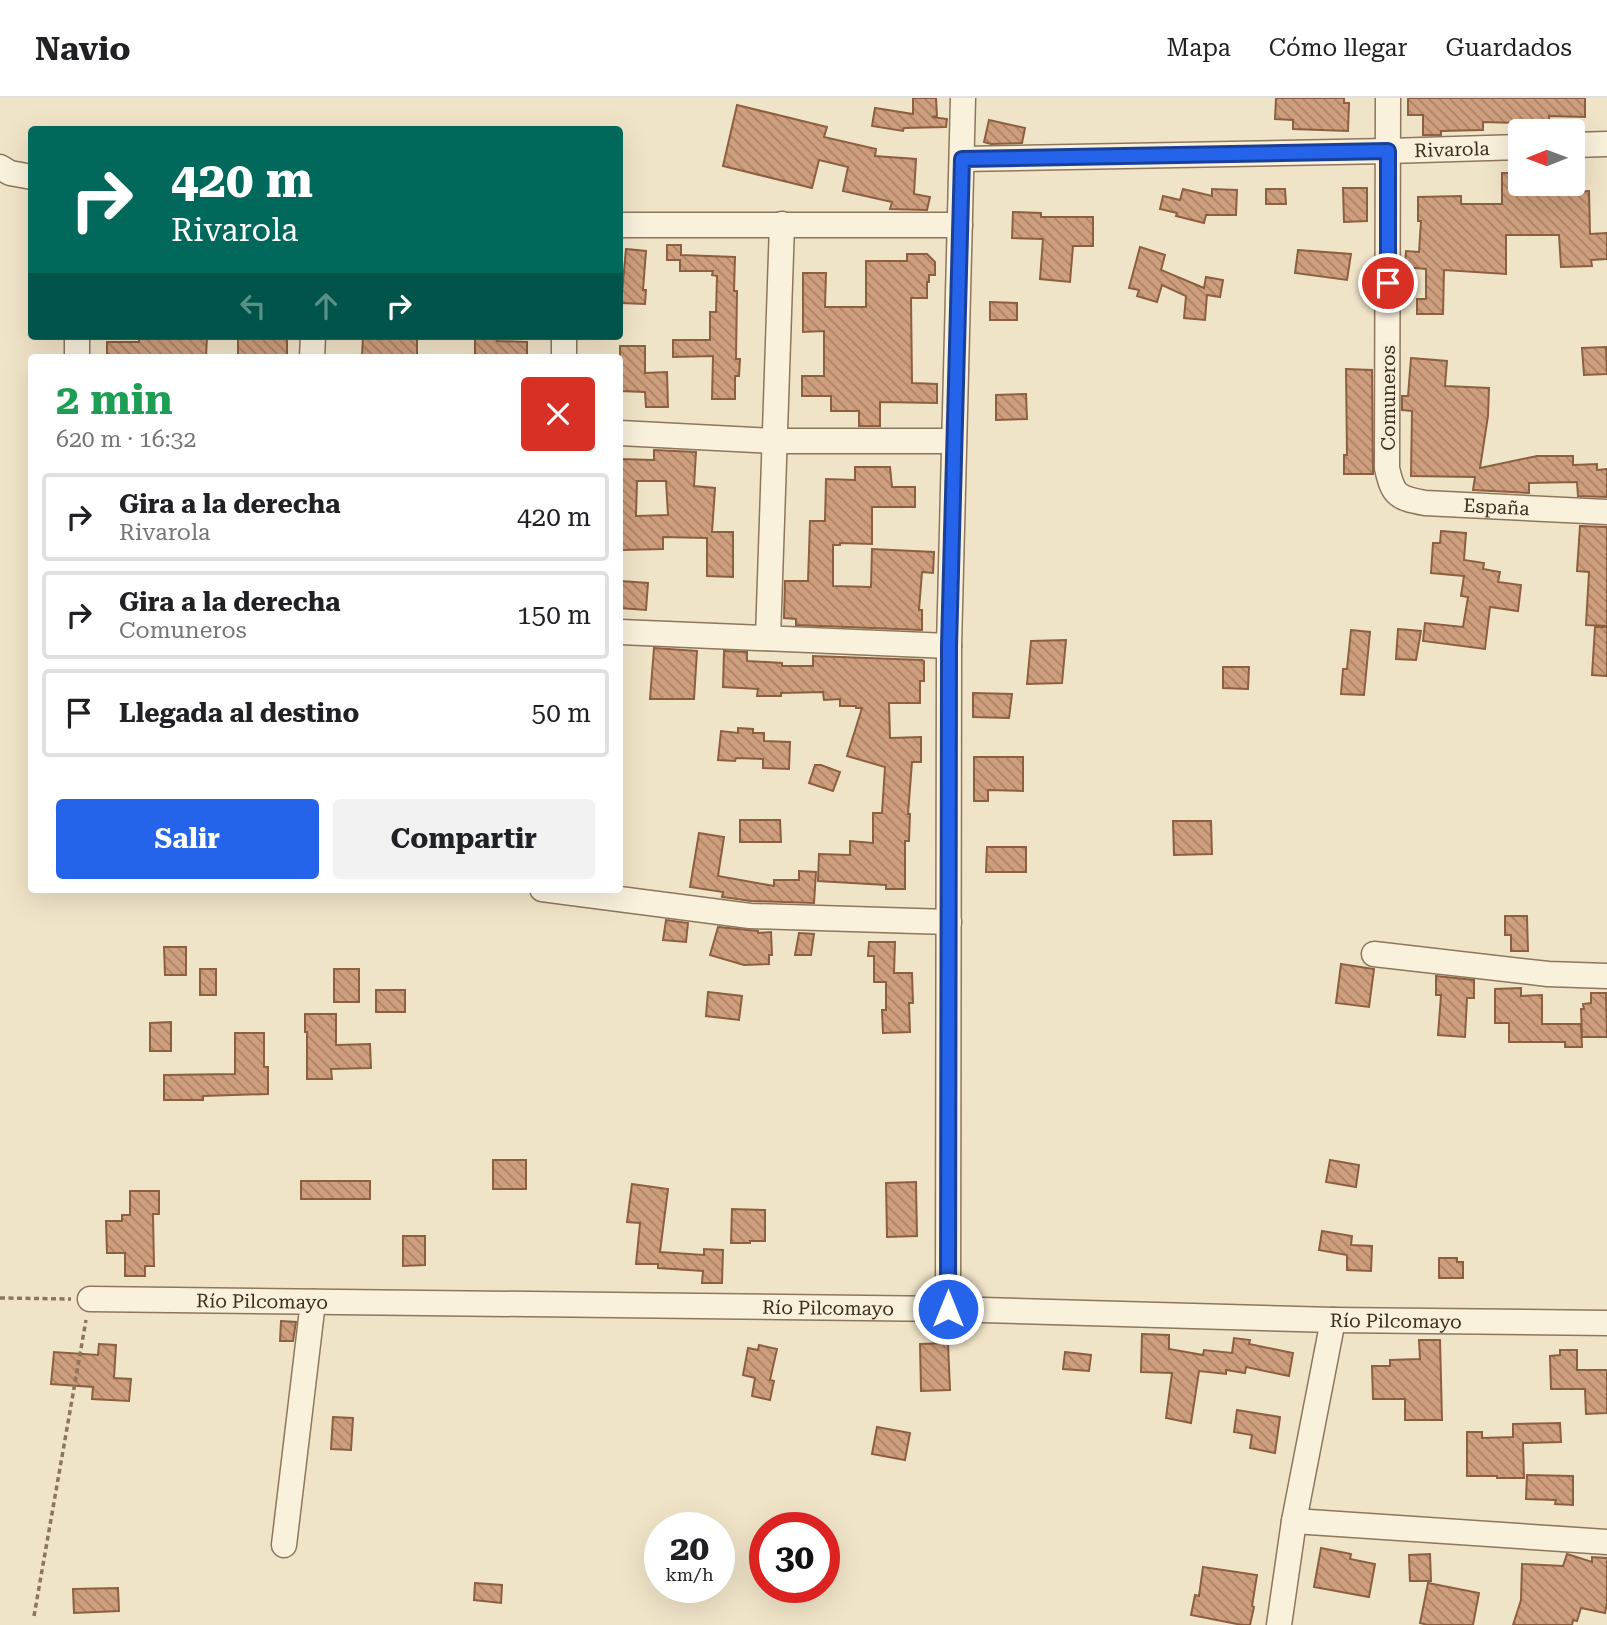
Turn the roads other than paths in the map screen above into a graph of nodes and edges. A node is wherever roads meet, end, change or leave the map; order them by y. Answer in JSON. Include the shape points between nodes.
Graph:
{"nodes":[{"id":1,"x":963,"y":98,"type":"edge"},
{"id":2,"x":1388,"y":98,"type":"edge"},
{"id":3,"x":1607,"y":144,"type":"edge"},
{"id":4,"x":1586,"y":145,"type":"edge"},
{"id":5,"x":1508,"y":147,"type":"edge"},
{"id":6,"x":1388,"y":151,"type":"junction"},
{"id":7,"x":962,"y":159,"type":"junction"},
{"id":8,"x":0,"y":167,"type":"edge"},
{"id":9,"x":28,"y":176,"type":"edge"},
{"id":10,"x":782,"y":224,"type":"junction"},
{"id":11,"x":623,"y":225,"type":"edge"},
{"id":12,"x":960,"y":225,"type":"junction"},
{"id":13,"x":623,"y":433,"type":"edge"},
{"id":14,"x":774,"y":441,"type":"junction"},
{"id":15,"x":954,"y":441,"type":"junction"},
{"id":16,"x":1391,"y":487,"type":"joint"},
{"id":17,"x":1607,"y":512,"type":"edge"},
{"id":18,"x":623,"y":632,"type":"edge"},
{"id":19,"x":768,"y":638,"type":"junction"},
{"id":20,"x":949,"y":646,"type":"junction"},
{"id":21,"x":573,"y":893,"type":"edge"},
{"id":22,"x":949,"y":922,"type":"junction"},
{"id":23,"x":1374,"y":954,"type":"dead end"},
{"id":24,"x":1607,"y":976,"type":"edge"},
{"id":25,"x":90,"y":1299,"type":"road end"},
{"id":26,"x":313,"y":1302,"type":"junction"},
{"id":27,"x":948,"y":1309,"type":"junction"},
{"id":28,"x":1333,"y":1320,"type":"junction"},
{"id":29,"x":1607,"y":1323,"type":"edge"},
{"id":30,"x":1294,"y":1521,"type":"junction"},
{"id":31,"x":1607,"y":1542,"type":"edge"},
{"id":32,"x":284,"y":1545,"type":"dead end"},
{"id":33,"x":1285,"y":1624,"type":"edge"}],
"edges":[{"from":1,"to":7,"type":"street"},
{"from":2,"to":6,"type":"street","name":"Comuneros"},
{"from":3,"to":4,"type":"street"},
{"from":5,"to":6,"type":"street","name":"Rivarola"},
{"from":6,"to":7,"type":"street","name":"Rivarola"},
{"from":6,"to":16,"type":"street","name":"Comuneros","via":[[1387,468]]},
{"from":7,"to":12,"type":"street"},
{"from":8,"to":9,"type":"street"},
{"from":10,"to":11,"type":"street"},
{"from":10,"to":12,"type":"street"},
{"from":10,"to":14,"type":"street"},
{"from":12,"to":15,"type":"street"},
{"from":13,"to":14,"type":"street"},
{"from":14,"to":15,"type":"street"},
{"from":14,"to":19,"type":"street"},
{"from":15,"to":20,"type":"street"},
{"from":16,"to":17,"type":"street","name":"España","via":[[1404,499],[1425,502]]},
{"from":18,"to":19,"type":"street"},
{"from":19,"to":20,"type":"street"},
{"from":20,"to":22,"type":"street"},
{"from":21,"to":22,"type":"street","via":[[750,916]]},
{"from":22,"to":27,"type":"street"},
{"from":23,"to":24,"type":"street","via":[[1548,974]]},
{"from":25,"to":26,"type":"street","name":"Río Pilcomayo"},
{"from":26,"to":27,"type":"street","name":"Río Pilcomayo"},
{"from":26,"to":32,"type":"street"},
{"from":27,"to":28,"type":"street","name":"Río Pilcomayo"},
{"from":28,"to":29,"type":"street","name":"Río Pilcomayo"},
{"from":28,"to":30,"type":"street"},
{"from":30,"to":31,"type":"street"},
{"from":30,"to":33,"type":"street"}]}
